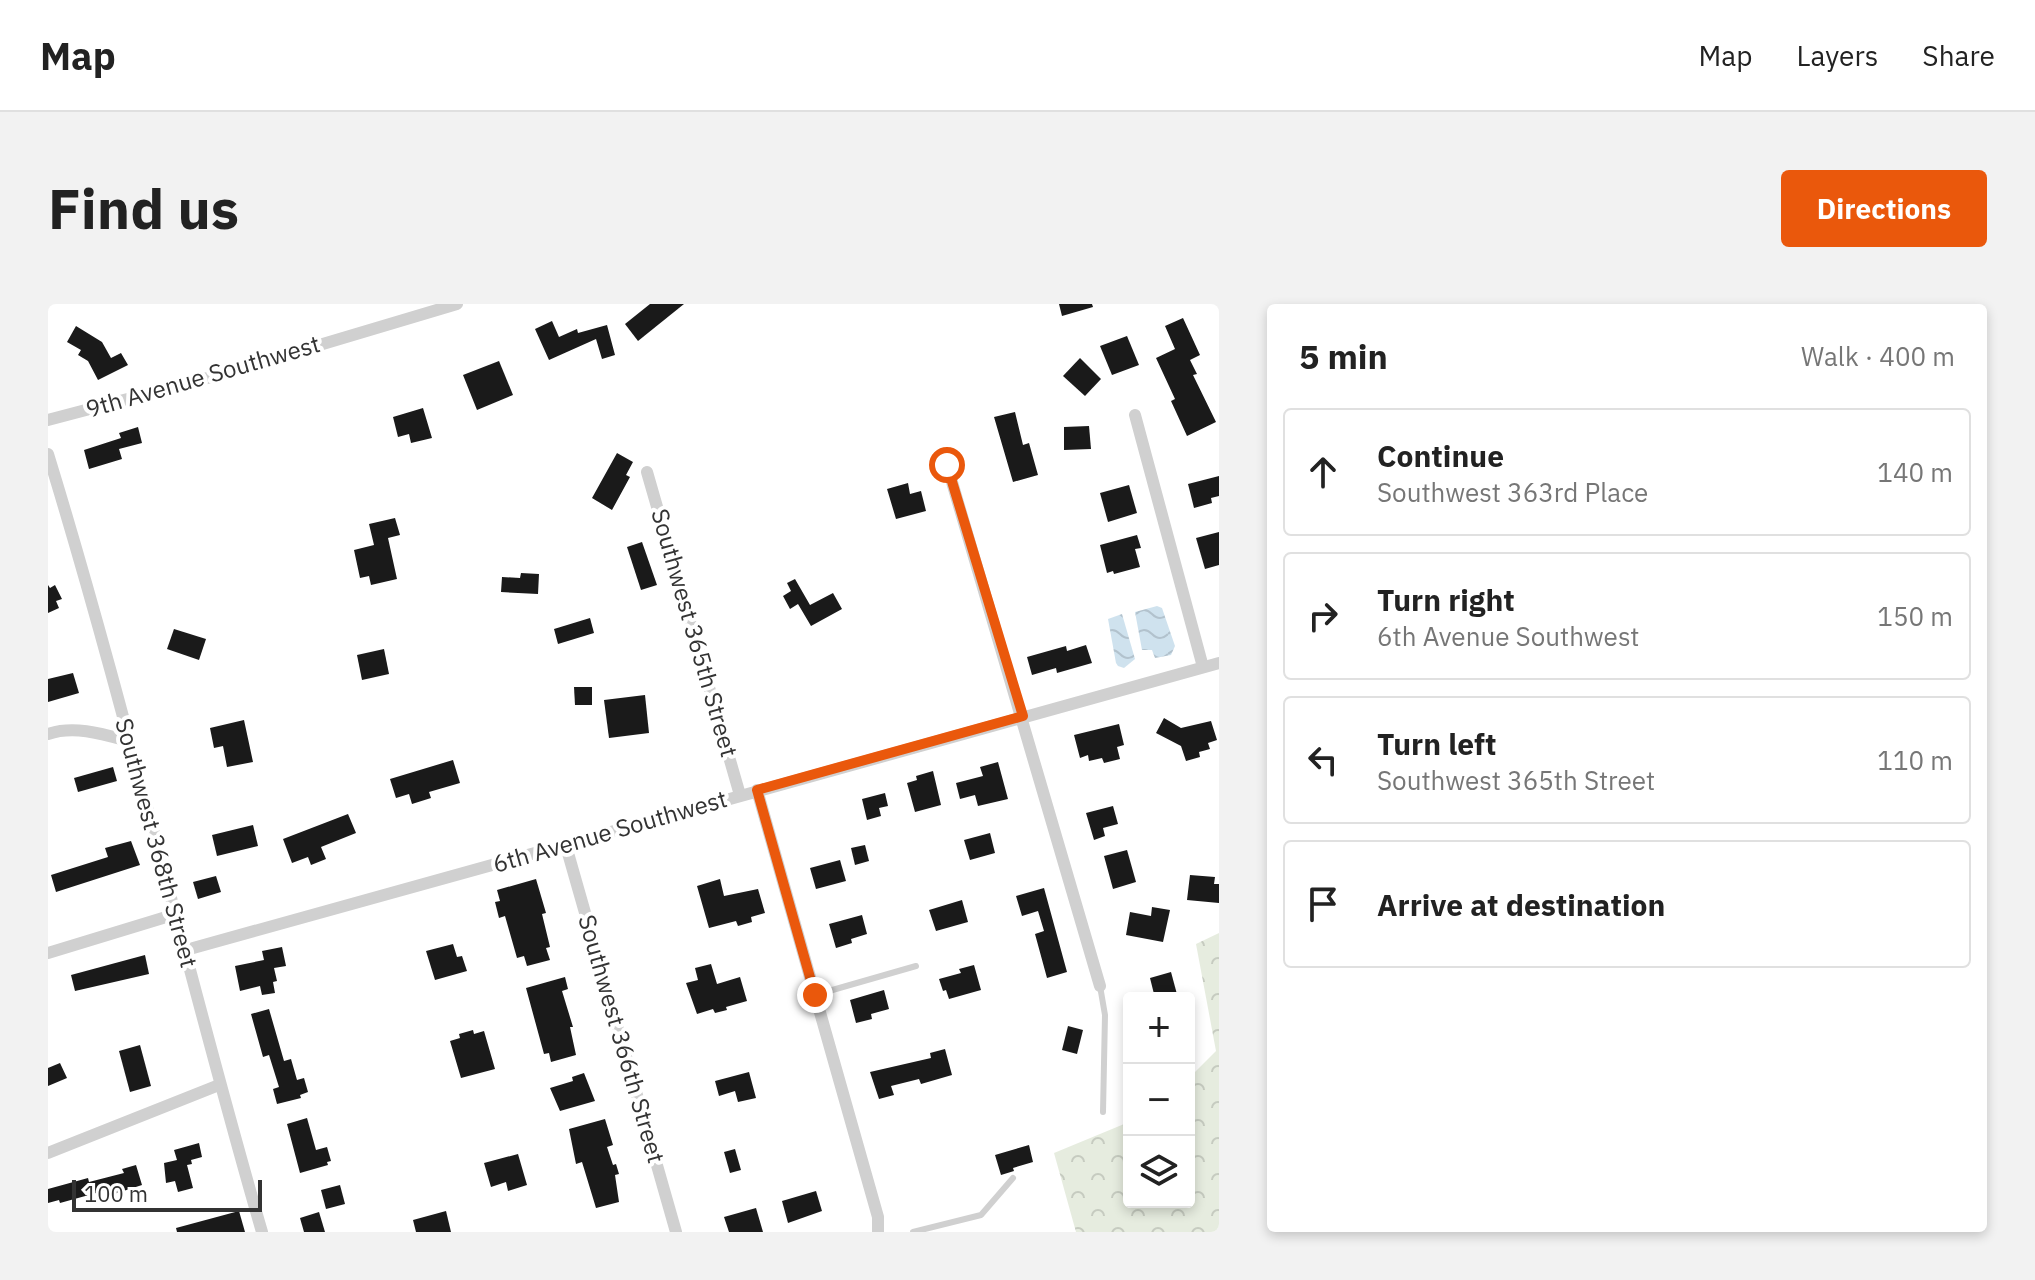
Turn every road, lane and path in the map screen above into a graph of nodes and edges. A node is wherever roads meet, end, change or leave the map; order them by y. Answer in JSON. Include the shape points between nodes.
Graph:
{"nodes":[{"id":1,"x":457,"y":304,"type":"edge"},
{"id":2,"x":1135,"y":415,"type":"dead end"},
{"id":3,"x":48,"y":420,"type":"edge"},
{"id":4,"x":48,"y":454,"type":"edge"},
{"id":5,"x":947,"y":465,"type":"dead end"},
{"id":6,"x":647,"y":472,"type":"dead end"},
{"id":7,"x":1219,"y":663,"type":"edge"},
{"id":8,"x":1203,"y":667,"type":"junction"},
{"id":9,"x":1023,"y":716,"type":"junction"},
{"id":10,"x":48,"y":734,"type":"edge"},
{"id":11,"x":128,"y":741,"type":"junction"},
{"id":12,"x":757,"y":790,"type":"junction"},
{"id":13,"x":740,"y":795,"type":"junction"},
{"id":14,"x":566,"y":846,"type":"junction"},
{"id":15,"x":176,"y":914,"type":"junction"},
{"id":16,"x":186,"y":950,"type":"junction"},
{"id":17,"x":48,"y":953,"type":"edge"},
{"id":18,"x":916,"y":966,"type":"dead end"},
{"id":19,"x":1100,"y":986,"type":"joint"},
{"id":20,"x":815,"y":995,"type":"junction"},
{"id":21,"x":219,"y":1085,"type":"junction"},
{"id":22,"x":1103,"y":1112,"type":"dead end"},
{"id":23,"x":48,"y":1153,"type":"edge"},
{"id":24,"x":1013,"y":1178,"type":"dead end"},
{"id":25,"x":262,"y":1232,"type":"edge"},
{"id":26,"x":676,"y":1232,"type":"edge"},
{"id":27,"x":878,"y":1232,"type":"edge"},
{"id":28,"x":913,"y":1232,"type":"edge"}],
"edges":[{"from":1,"to":3,"type":"street","name":"9th Avenue Southwest"},
{"from":2,"to":8,"type":"street"},
{"from":4,"to":11,"type":"street","name":"Southwest 368th Street"},
{"from":5,"to":9,"type":"street"},
{"from":6,"to":13,"type":"street","name":"Southwest 365th Street"},
{"from":7,"to":8,"type":"street","name":"6th Avenue Southwest"},
{"from":8,"to":9,"type":"street","name":"6th Avenue Southwest"},
{"from":9,"to":12,"type":"street","name":"6th Avenue Southwest"},
{"from":9,"to":19,"type":"street"},
{"from":10,"to":11,"type":"street","via":[[74,730]]},
{"from":11,"to":15,"type":"street","name":"Southwest 368th Street"},
{"from":12,"to":13,"type":"street","name":"6th Avenue Southwest"},
{"from":12,"to":20,"type":"street"},
{"from":13,"to":14,"type":"street","name":"6th Avenue Southwest"},
{"from":14,"to":16,"type":"street","name":"6th Avenue Southwest"},
{"from":14,"to":26,"type":"street","name":"Southwest 366th Street"},
{"from":15,"to":16,"type":"street","name":"Southwest 368th Street"},
{"from":15,"to":17,"type":"street"},
{"from":16,"to":21,"type":"street","name":"Southwest 368th Street"},
{"from":18,"to":20,"type":"lane"},
{"from":19,"to":22,"type":"lane","via":[[1105,1015]]},
{"from":20,"to":27,"type":"street"},
{"from":21,"to":23,"type":"street"},
{"from":21,"to":25,"type":"street","name":"Southwest 368th Street"},
{"from":24,"to":28,"type":"lane","via":[[981,1215]]}]}
